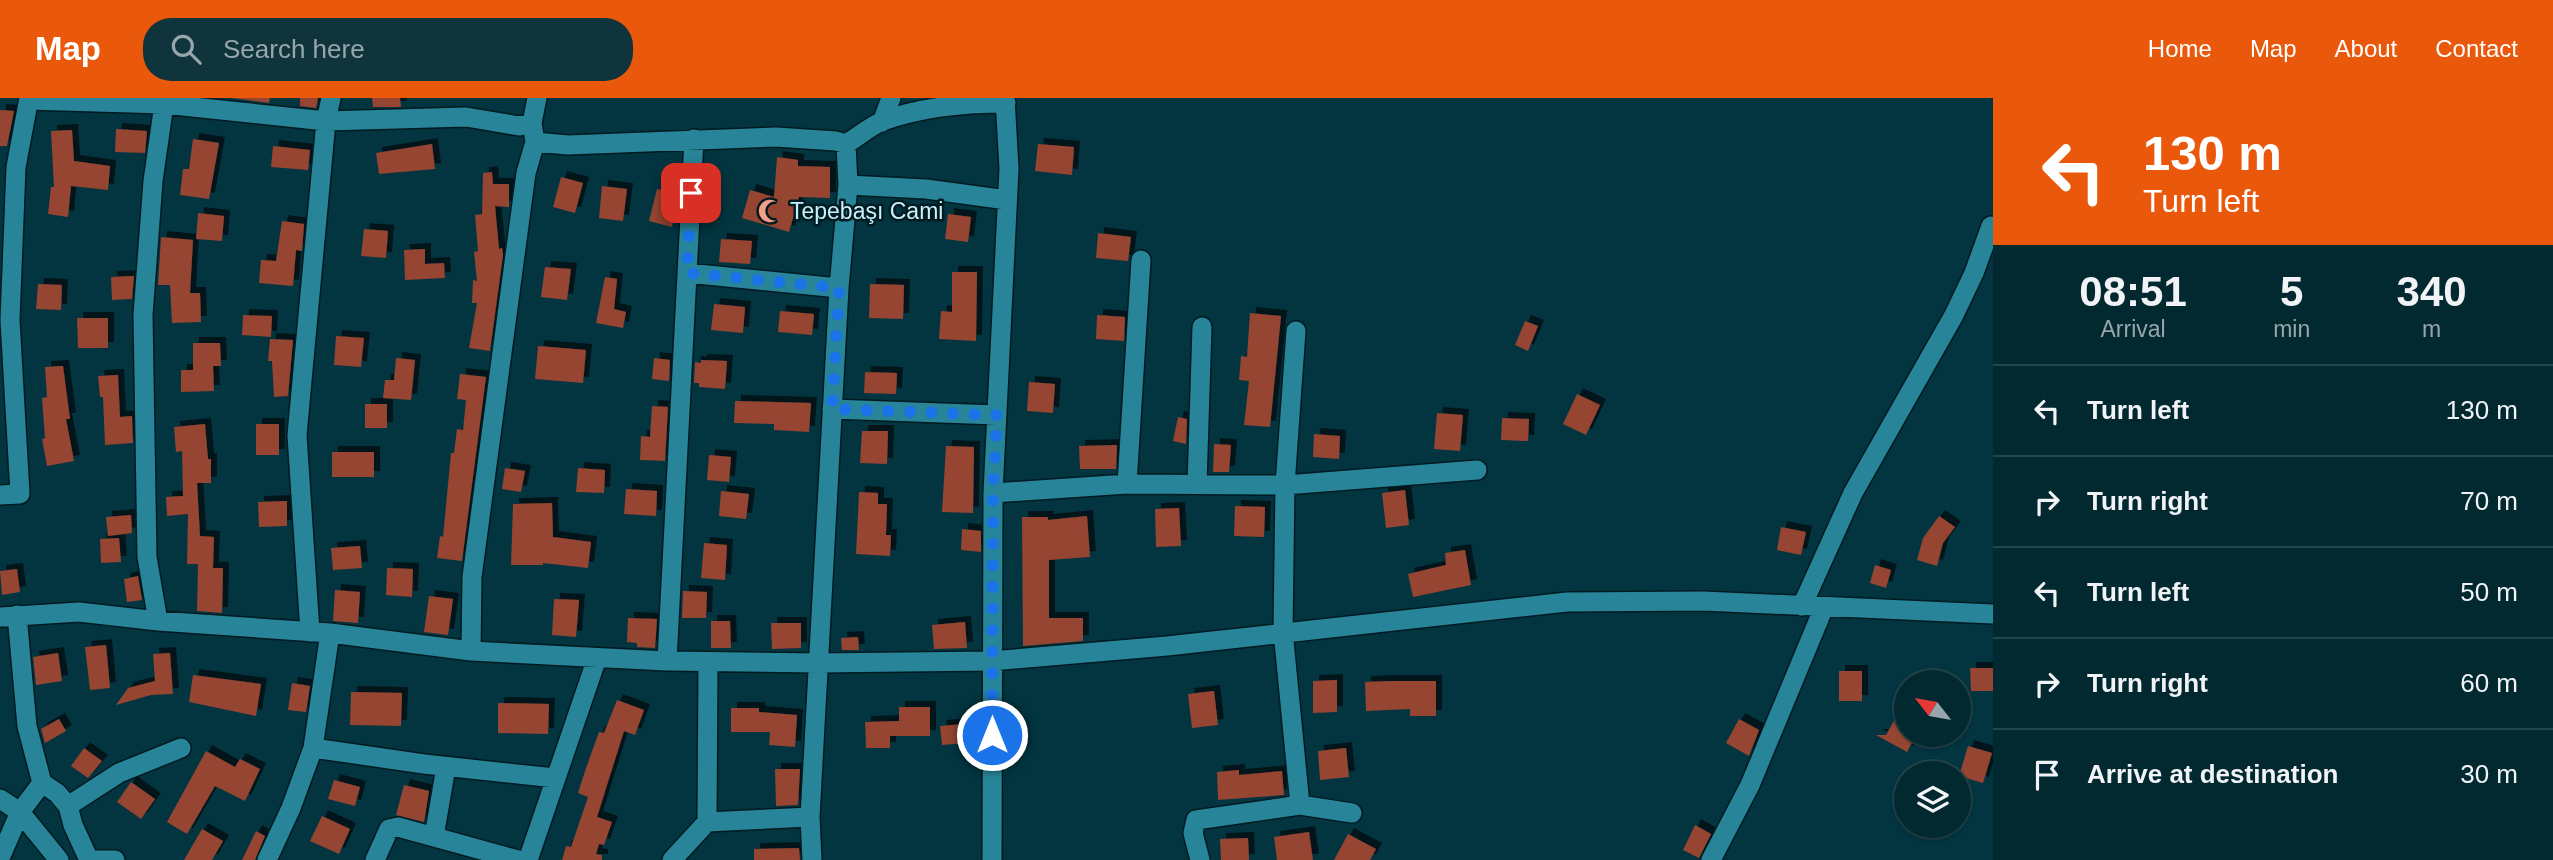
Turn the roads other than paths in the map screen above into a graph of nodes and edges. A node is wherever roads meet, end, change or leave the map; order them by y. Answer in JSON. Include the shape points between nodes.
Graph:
{"nodes":[{"id":1,"x":331,"y":98,"type":"edge"},
{"id":2,"x":537,"y":98,"type":"edge"},
{"id":3,"x":891,"y":98,"type":"edge"},
{"id":4,"x":29,"y":99,"type":"edge"},
{"id":5,"x":1005,"y":101,"type":"edge"},
{"id":6,"x":164,"y":104,"type":"junction"},
{"id":7,"x":326,"y":121,"type":"junction"},
{"id":8,"x":882,"y":121,"type":"junction"},
{"id":9,"x":534,"y":133,"type":"junction"},
{"id":10,"x":694,"y":139,"type":"junction"},
{"id":11,"x":846,"y":144,"type":"junction"},
{"id":12,"x":8,"y":169,"type":"edge"},
{"id":13,"x":848,"y":185,"type":"junction"},
{"id":14,"x":1007,"y":200,"type":"junction"},
{"id":15,"x":1992,"y":225,"type":"edge"},
{"id":16,"x":1141,"y":260,"type":"dead end"},
{"id":17,"x":687,"y":273,"type":"junction"},
{"id":18,"x":839,"y":288,"type":"junction"},
{"id":19,"x":5,"y":320,"type":"edge"},
{"id":20,"x":1202,"y":327,"type":"dead end"},
{"id":21,"x":1296,"y":331,"type":"dead end"},
{"id":22,"x":832,"y":409,"type":"junction"},
{"id":23,"x":997,"y":415,"type":"junction"},
{"id":24,"x":1477,"y":470,"type":"dead end"},
{"id":25,"x":1127,"y":484,"type":"junction"},
{"id":26,"x":1197,"y":484,"type":"junction"},
{"id":27,"x":1285,"y":485,"type":"junction"},
{"id":28,"x":993,"y":494,"type":"junction"},
{"id":29,"x":0,"y":495,"type":"edge"},
{"id":30,"x":1802,"y":606,"type":"junction"},
{"id":31,"x":1824,"y":607,"type":"junction"},
{"id":32,"x":1993,"y":614,"type":"edge"},
{"id":33,"x":9,"y":616,"type":"edge"},
{"id":34,"x":158,"y":621,"type":"junction"},
{"id":35,"x":1283,"y":631,"type":"junction"},
{"id":36,"x":320,"y":633,"type":"junction"},
{"id":37,"x":471,"y":651,"type":"junction"},
{"id":38,"x":597,"y":658,"type":"junction"},
{"id":39,"x":991,"y":661,"type":"junction"},
{"id":40,"x":667,"y":662,"type":"junction"},
{"id":41,"x":708,"y":663,"type":"junction"},
{"id":42,"x":818,"y":663,"type":"junction"},
{"id":43,"x":181,"y":748,"type":"dead end"},
{"id":44,"x":313,"y":748,"type":"junction"},
{"id":45,"x":446,"y":766,"type":"junction"},
{"id":46,"x":555,"y":778,"type":"junction"},
{"id":47,"x":42,"y":783,"type":"junction"},
{"id":48,"x":0,"y":799,"type":"edge"},
{"id":49,"x":1300,"y":805,"type":"junction"},
{"id":50,"x":68,"y":806,"type":"junction"},
{"id":51,"x":20,"y":812,"type":"junction"},
{"id":52,"x":1352,"y":813,"type":"dead end"},
{"id":53,"x":810,"y":817,"type":"junction"},
{"id":54,"x":707,"y":822,"type":"junction"},
{"id":55,"x":434,"y":837,"type":"junction"},
{"id":56,"x":0,"y":858,"type":"edge"},
{"id":57,"x":59,"y":860,"type":"edge"},
{"id":58,"x":90,"y":860,"type":"edge"},
{"id":59,"x":115,"y":860,"type":"edge"},
{"id":60,"x":267,"y":860,"type":"edge"},
{"id":61,"x":375,"y":860,"type":"edge"},
{"id":62,"x":517,"y":860,"type":"edge"},
{"id":63,"x":528,"y":860,"type":"edge"},
{"id":64,"x":672,"y":860,"type":"edge"},
{"id":65,"x":812,"y":860,"type":"edge"},
{"id":66,"x":992,"y":860,"type":"edge"},
{"id":67,"x":1200,"y":860,"type":"edge"},
{"id":68,"x":1711,"y":860,"type":"edge"}],
"edges":[{"from":1,"to":7,"type":"street"},
{"from":2,"to":9,"type":"street"},
{"from":3,"to":8,"type":"street"},
{"from":4,"to":6,"type":"street"},
{"from":4,"to":12,"type":"street"},
{"from":5,"to":8,"type":"street","via":[[943,107]]},
{"from":5,"to":14,"type":"street"},
{"from":6,"to":7,"type":"street"},
{"from":6,"to":34,"type":"street","via":[[143,315],[147,557]]},
{"from":7,"to":9,"type":"street","via":[[466,117]]},
{"from":7,"to":36,"type":"street","via":[[297,435]]},
{"from":8,"to":11,"type":"street"},
{"from":9,"to":10,"type":"street","via":[[568,145]]},
{"from":9,"to":37,"type":"street","via":[[472,577]]},
{"from":10,"to":11,"type":"street","via":[[776,137]]},
{"from":10,"to":17,"type":"street"},
{"from":11,"to":13,"type":"street"},
{"from":12,"to":19,"type":"street"},
{"from":13,"to":14,"type":"street"},
{"from":13,"to":18,"type":"street"},
{"from":14,"to":23,"type":"street"},
{"from":15,"to":30,"type":"street","via":[[1954,315],[1853,493]]},
{"from":16,"to":25,"type":"street"},
{"from":17,"to":18,"type":"street"},
{"from":17,"to":40,"type":"street"},
{"from":18,"to":22,"type":"street"},
{"from":19,"to":29,"type":"street","via":[[20,494]]},
{"from":20,"to":26,"type":"street"},
{"from":21,"to":27,"type":"street"},
{"from":22,"to":23,"type":"street"},
{"from":22,"to":42,"type":"street"},
{"from":23,"to":28,"type":"street"},
{"from":24,"to":27,"type":"street"},
{"from":25,"to":26,"type":"street"},
{"from":25,"to":28,"type":"street"},
{"from":26,"to":27,"type":"street"},
{"from":27,"to":35,"type":"street"},
{"from":28,"to":39,"type":"street"},
{"from":30,"to":31,"type":"street"},
{"from":30,"to":35,"type":"street","via":[[1567,601]]},
{"from":31,"to":32,"type":"street"},
{"from":31,"to":68,"type":"street","via":[[1750,785]]},
{"from":33,"to":34,"type":"street","via":[[79,612]]},
{"from":33,"to":47,"type":"street","via":[[27,726]]},
{"from":34,"to":36,"type":"street"},
{"from":35,"to":39,"type":"street"},
{"from":35,"to":49,"type":"street"},
{"from":36,"to":37,"type":"street"},
{"from":36,"to":44,"type":"street"},
{"from":37,"to":38,"type":"street"},
{"from":38,"to":40,"type":"street"},
{"from":38,"to":46,"type":"street"},
{"from":39,"to":42,"type":"street"},
{"from":39,"to":66,"type":"street"},
{"from":40,"to":41,"type":"street"},
{"from":41,"to":42,"type":"street"},
{"from":41,"to":54,"type":"street"},
{"from":42,"to":53,"type":"street"},
{"from":43,"to":50,"type":"street","via":[[119,773]]},
{"from":44,"to":45,"type":"street"},
{"from":44,"to":60,"type":"street"},
{"from":45,"to":46,"type":"street"},
{"from":45,"to":55,"type":"street"},
{"from":46,"to":63,"type":"street"},
{"from":47,"to":50,"type":"street"},
{"from":47,"to":51,"type":"street"},
{"from":48,"to":51,"type":"street"},
{"from":49,"to":52,"type":"street"},
{"from":49,"to":67,"type":"street","via":[[1196,820],[1193,833]]},
{"from":50,"to":58,"type":"street"},
{"from":51,"to":56,"type":"street"},
{"from":51,"to":57,"type":"street"},
{"from":53,"to":54,"type":"street"},
{"from":53,"to":65,"type":"street"},
{"from":54,"to":64,"type":"street"},
{"from":55,"to":61,"type":"street","via":[[398,827],[389,829]]},
{"from":55,"to":62,"type":"street"},
{"from":58,"to":59,"type":"street"}]}
